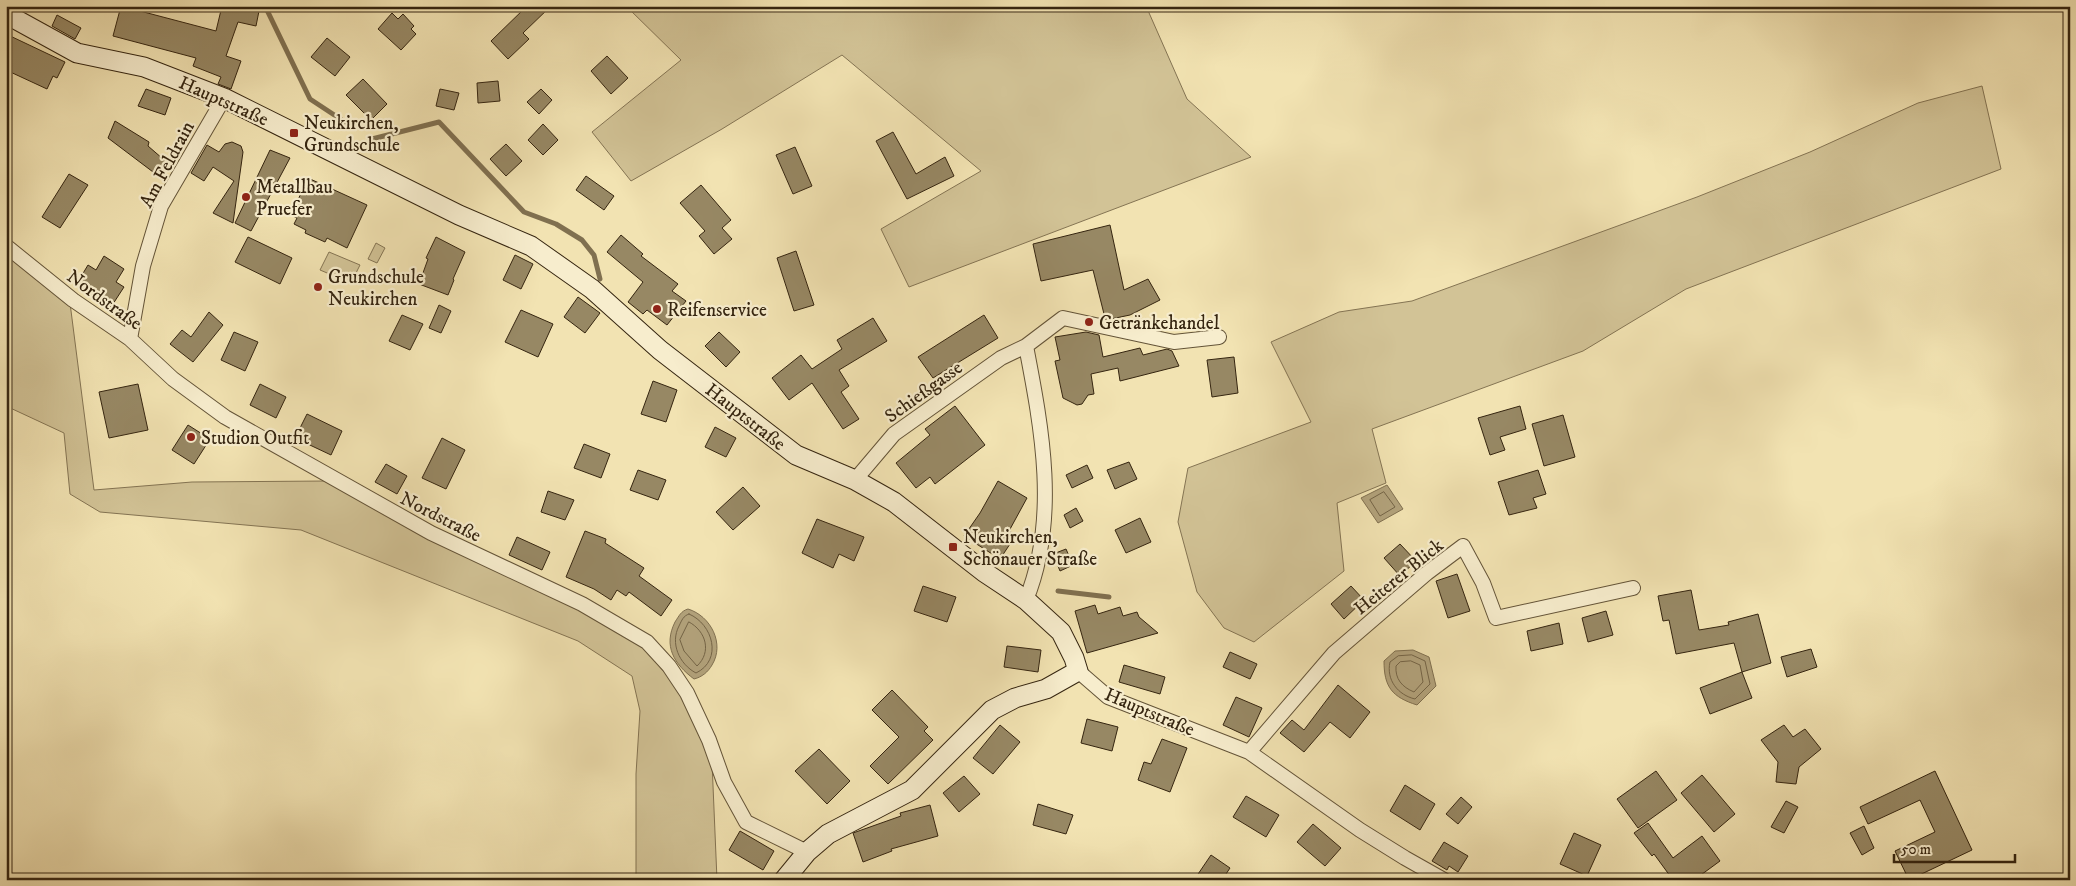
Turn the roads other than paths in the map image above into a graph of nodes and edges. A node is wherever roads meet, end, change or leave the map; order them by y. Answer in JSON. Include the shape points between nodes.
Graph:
{"nodes":[{"id":1,"x":6,"y":14,"type":"edge"},
{"id":2,"x":224,"y":98,"type":"junction"},
{"id":3,"x":6,"y":246,"type":"edge"},
{"id":4,"x":1219,"y":336,"type":"dead end"},
{"id":5,"x":130,"y":338,"type":"junction"},
{"id":6,"x":1026,"y":346,"type":"junction"},
{"id":7,"x":855,"y":480,"type":"junction"},
{"id":8,"x":1633,"y":588,"type":"dead end"},
{"id":9,"x":1026,"y":600,"type":"junction"},
{"id":10,"x":1078,"y":671,"type":"junction"},
{"id":11,"x":1249,"y":752,"type":"junction"},
{"id":12,"x":807,"y":852,"type":"junction"},
{"id":13,"x":784,"y":880,"type":"edge"},
{"id":14,"x":1444,"y":880,"type":"edge"}],
"edges":[{"from":1,"to":2,"type":"street","name":"Hauptstraße","via":[[77,53],[144,67]]},
{"from":2,"to":5,"type":"street","name":"Am Feldrain","via":[[161,206],[143,266]]},
{"from":2,"to":7,"type":"street","name":"Hauptstraße","via":[[531,246],[592,289],[660,350],[796,455]]},
{"from":3,"to":5,"type":"street","name":"Nordstraße","via":[[73,300]]},
{"from":4,"to":6,"type":"street","name":"Schießgasse","via":[[1174,342],[1063,318]]},
{"from":5,"to":12,"type":"street","name":"Nordstraße","via":[[173,379],[225,417],[278,449],[431,533],[582,604],[647,642],[687,693],[724,782],[746,822]]},
{"from":6,"to":7,"type":"street","name":"Schießgasse","via":[[1001,358],[894,434]]},
{"from":6,"to":9,"type":"street","via":[[1039,413],[1045,483],[1043,534],[1034,580]]},
{"from":7,"to":9,"type":"street","name":"Hauptstraße","via":[[894,502],[984,572]]},
{"from":8,"to":11,"type":"street","name":"Heiterer Blick","via":[[1496,618],[1483,583],[1463,546],[1334,653]]},
{"from":9,"to":10,"type":"street","name":"Hauptstraße","via":[[1061,632]]},
{"from":10,"to":11,"type":"street","name":"Hauptstraße","via":[[1108,697]]},
{"from":10,"to":12,"type":"street","via":[[1046,689],[1015,698],[992,710],[912,790],[828,834]]},
{"from":11,"to":14,"type":"street","name":"Hauptstraße","via":[[1360,830]]},
{"from":12,"to":13,"type":"street"}]}
